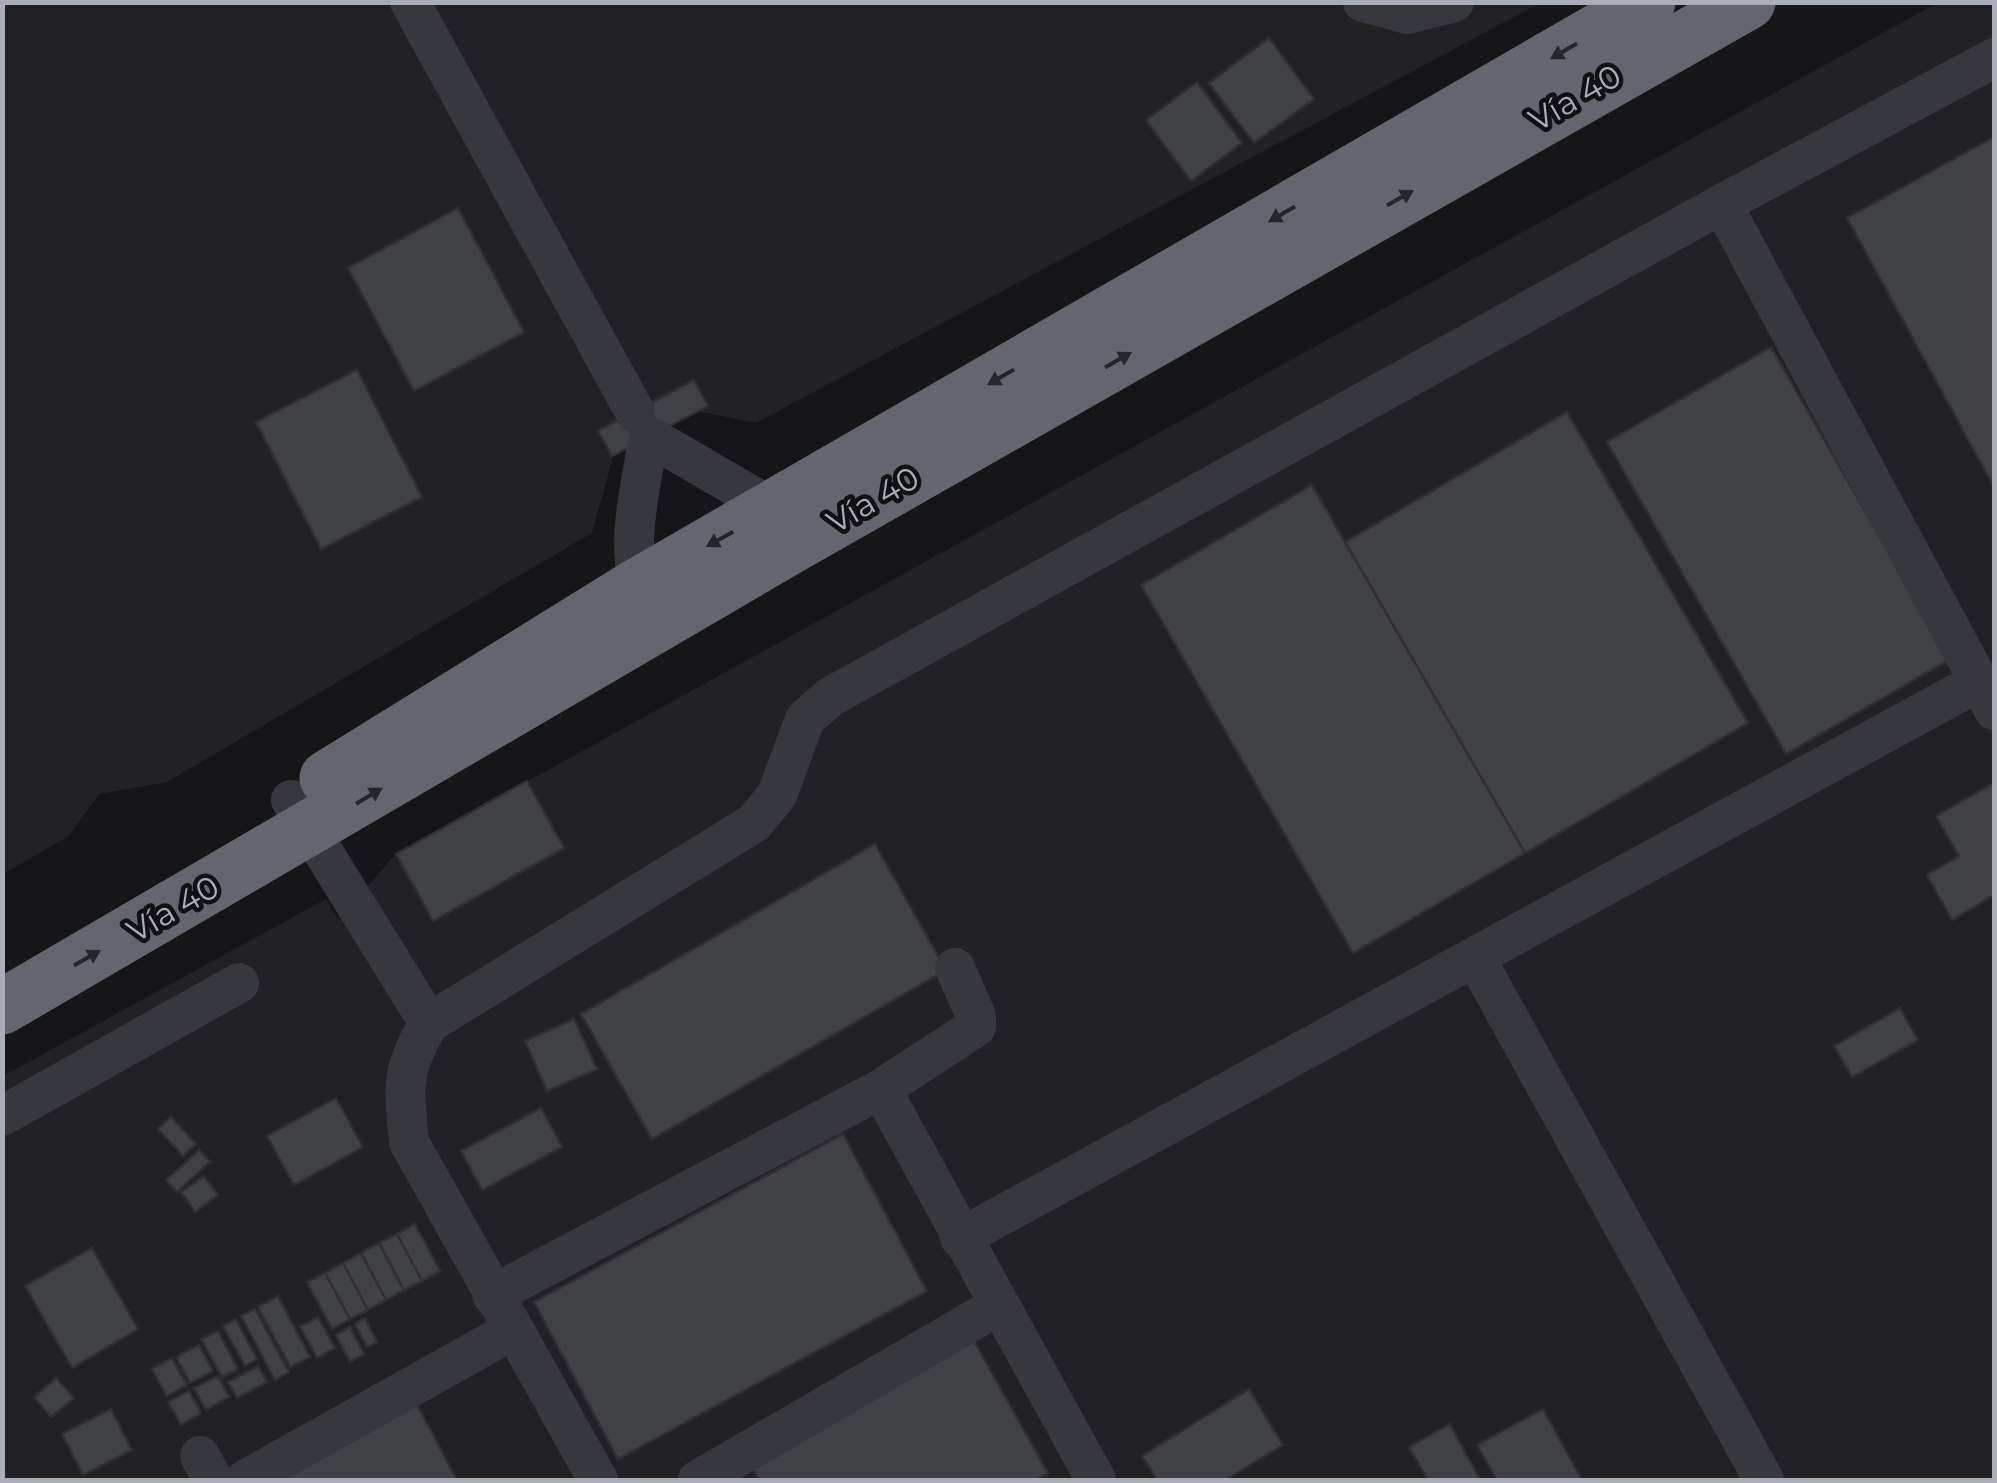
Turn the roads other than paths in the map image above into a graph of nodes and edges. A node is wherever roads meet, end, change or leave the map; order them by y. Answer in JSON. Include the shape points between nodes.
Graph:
{"nodes":[{"id":1,"x":410,"y":2,"type":"edge"},
{"id":2,"x":1363,"y":2,"type":"edge"},
{"id":3,"x":1454,"y":2,"type":"edge"},
{"id":4,"x":1748,"y":2,"type":"edge"},
{"id":5,"x":1658,"y":15,"type":"edge"},
{"id":6,"x":1994,"y":58,"type":"edge"},
{"id":7,"x":1722,"y":204,"type":"junction"},
{"id":8,"x":635,"y":412,"type":"dead end"},
{"id":9,"x":784,"y":527,"type":"junction"},
{"id":10,"x":647,"y":605,"type":"junction"},
{"id":11,"x":1986,"y":696,"type":"edge"},
{"id":12,"x":300,"y":816,"type":"junction"},
{"id":13,"x":1476,"y":959,"type":"junction"},
{"id":14,"x":2,"y":963,"type":"edge"},
{"id":15,"x":955,"y":968,"type":"dead end"},
{"id":16,"x":239,"y":984,"type":"dead end"},
{"id":17,"x":2,"y":1006,"type":"edge"},
{"id":18,"x":429,"y":1023,"type":"junction"},
{"id":19,"x":881,"y":1089,"type":"junction"},
{"id":20,"x":2,"y":1116,"type":"edge"},
{"id":21,"x":960,"y":1238,"type":"junction"},
{"id":22,"x":492,"y":1296,"type":"junction"},
{"id":23,"x":998,"y":1306,"type":"junction"},
{"id":24,"x":513,"y":1330,"type":"junction"},
{"id":25,"x":245,"y":1480,"type":"edge"},
{"id":26,"x":598,"y":1480,"type":"edge"},
{"id":27,"x":698,"y":1480,"type":"edge"},
{"id":28,"x":1096,"y":1480,"type":"edge"},
{"id":29,"x":1764,"y":1480,"type":"edge"}],
"edges":[{"from":1,"to":8,"type":"street"},
{"from":2,"to":3,"type":"street","via":[[1407,14]]},
{"from":4,"to":5,"type":"highway","name":"Vía 40"},
{"from":5,"to":9,"type":"highway","name":"Vía 40"},
{"from":6,"to":7,"type":"street"},
{"from":7,"to":11,"type":"street"},
{"from":7,"to":18,"type":"street","via":[[830,697],[805,719],[776,795],[754,823]]},
{"from":9,"to":10,"type":"highway","name":"Vía 40"},
{"from":9,"to":10,"type":"street","via":[[649,436],[636,521]]},
{"from":10,"to":12,"type":"highway","name":"Vía 40"},
{"from":11,"to":13,"type":"street"},
{"from":12,"to":14,"type":"highway","name":"Vía 40"},
{"from":17,"to":12,"type":"highway","name":"Vía 40","one_way":true},
{"from":12,"to":18,"type":"street"},
{"from":13,"to":21,"type":"street"},
{"from":13,"to":29,"type":"street"},
{"from":15,"to":19,"type":"street","via":[[976,1027]]},
{"from":16,"to":20,"type":"street"},
{"from":18,"to":22,"type":"street","via":[[408,1058],[409,1142]]},
{"from":19,"to":21,"type":"street"},
{"from":19,"to":22,"type":"street"},
{"from":21,"to":23,"type":"street"},
{"from":22,"to":24,"type":"street"},
{"from":23,"to":27,"type":"street"},
{"from":23,"to":28,"type":"street"},
{"from":24,"to":25,"type":"street"},
{"from":24,"to":26,"type":"street"}]}
